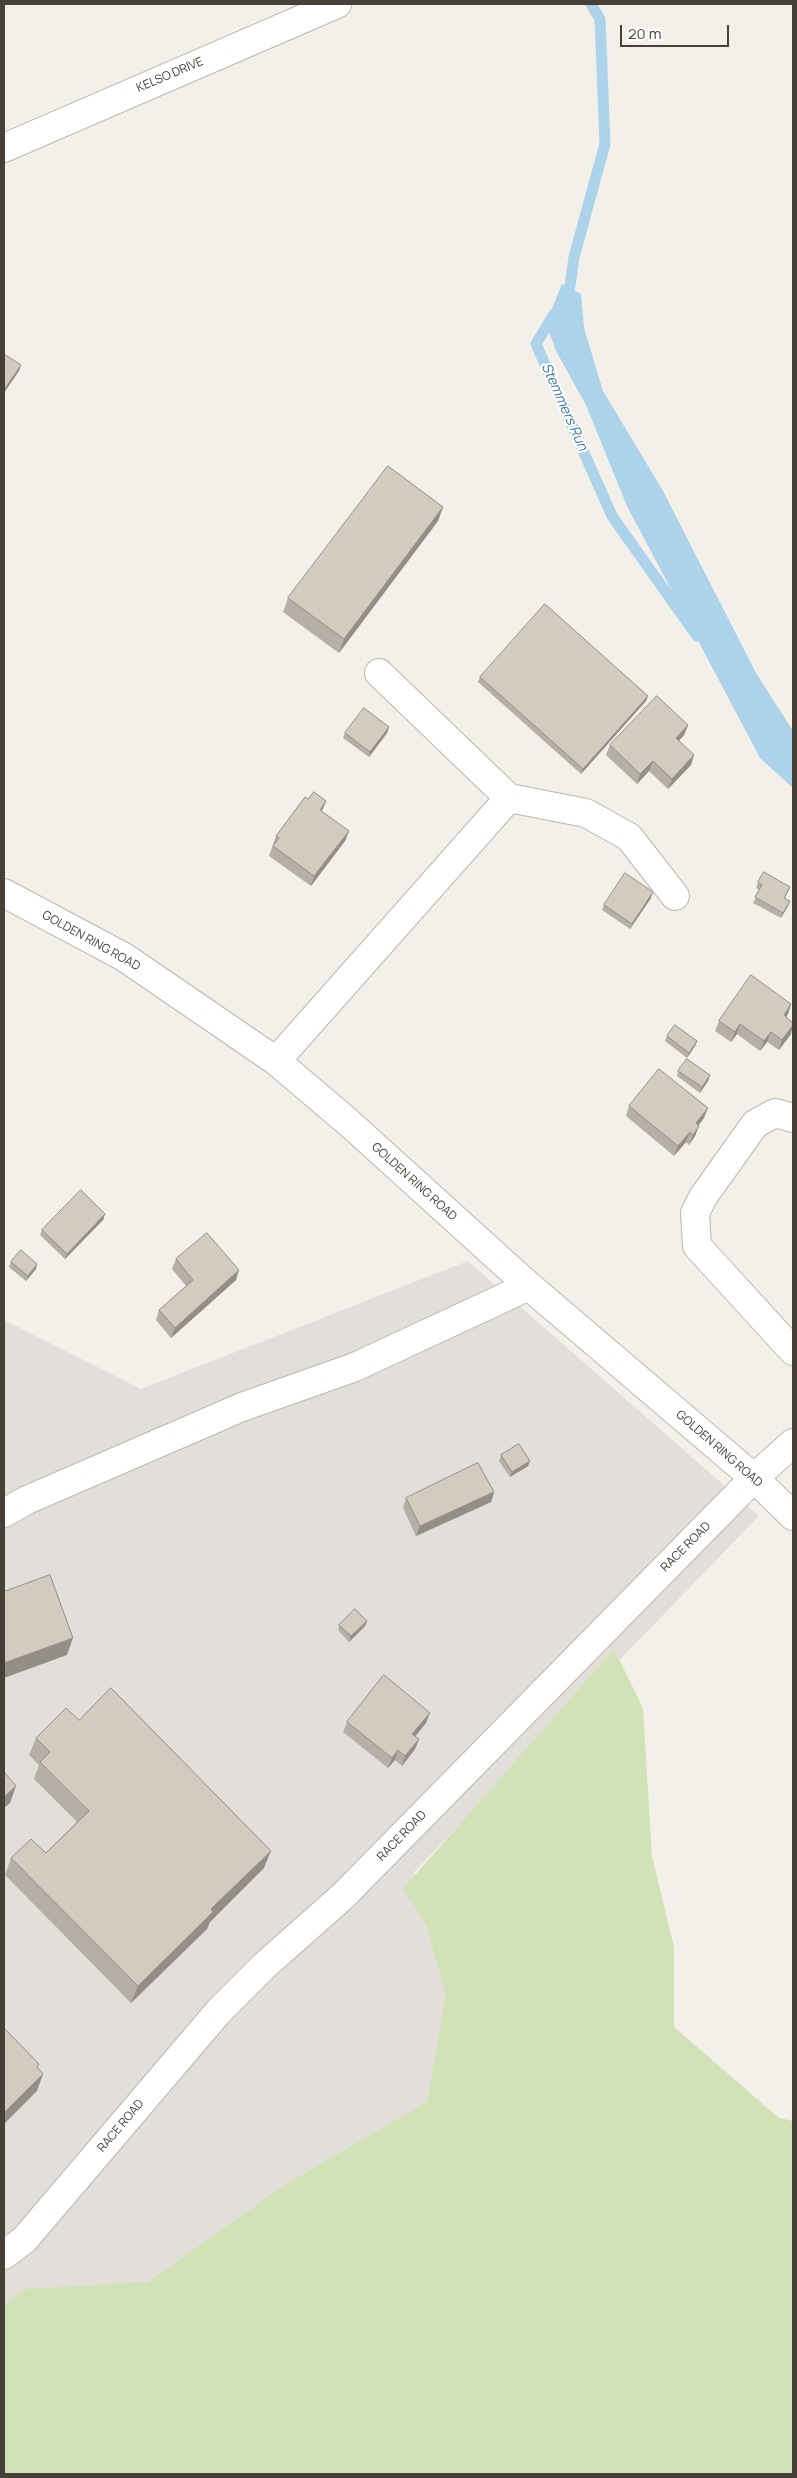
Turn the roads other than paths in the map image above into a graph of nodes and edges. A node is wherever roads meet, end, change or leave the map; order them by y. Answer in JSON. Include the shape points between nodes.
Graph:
{"nodes":[{"id":1,"x":335,"y":5,"type":"edge"},
{"id":2,"x":4,"y":148,"type":"edge"},
{"id":3,"x":379,"y":673,"type":"dead end"},
{"id":4,"x":510,"y":798,"type":"junction"},
{"id":5,"x":4,"y":893,"type":"edge"},
{"id":6,"x":675,"y":896,"type":"dead end"},
{"id":7,"x":276,"y":1061,"type":"junction"},
{"id":8,"x":793,"y":1118,"type":"edge"},
{"id":9,"x":529,"y":1286,"type":"junction"},
{"id":10,"x":793,"y":1351,"type":"edge"},
{"id":11,"x":793,"y":1443,"type":"edge"},
{"id":12,"x":754,"y":1478,"type":"junction"},
{"id":13,"x":9,"y":1502,"type":"edge"},
{"id":14,"x":793,"y":1516,"type":"edge"},
{"id":15,"x":11,"y":2245,"type":"edge"}],
"edges":[{"from":1,"to":2,"type":"street","name":"KELSO DRIVE"},
{"from":3,"to":4,"type":"street"},
{"from":4,"to":6,"type":"street","via":[[586,813],[629,837]]},
{"from":4,"to":7,"type":"street"},
{"from":5,"to":7,"type":"street","name":"GOLDEN RING ROAD","via":[[124,957]]},
{"from":7,"to":9,"type":"street","name":"GOLDEN RING ROAD"},
{"from":8,"to":10,"type":"street","via":[[776,1112],[755,1124],[695,1213],[697,1246]]},
{"from":9,"to":12,"type":"street","name":"GOLDEN RING ROAD"},
{"from":9,"to":13,"type":"street","via":[[355,1367],[242,1407]]},
{"from":11,"to":12,"type":"street","name":"RACE ROAD"},
{"from":12,"to":14,"type":"street","name":"GOLDEN RING ROAD"},
{"from":12,"to":15,"type":"street","name":"RACE ROAD","via":[[343,1896],[219,2011]]}]}
